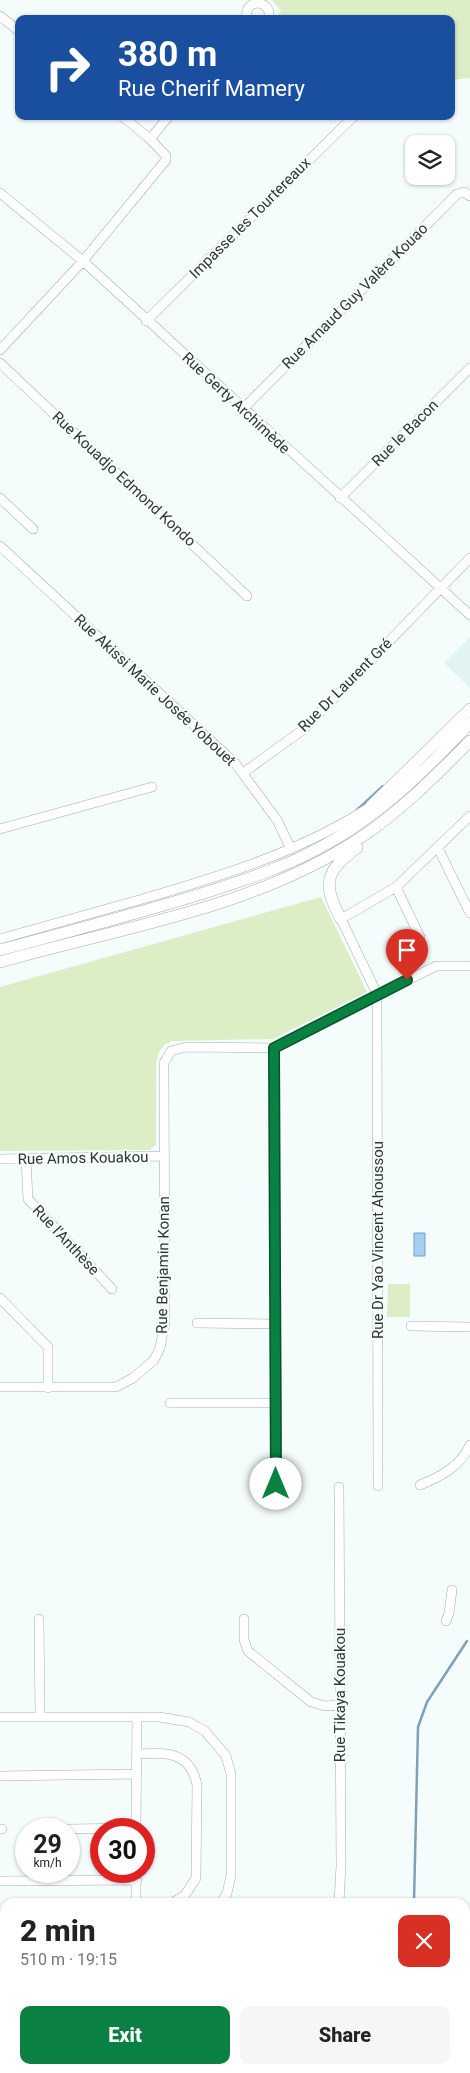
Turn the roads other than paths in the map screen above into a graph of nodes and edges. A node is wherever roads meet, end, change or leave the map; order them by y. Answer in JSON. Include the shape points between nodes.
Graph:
{"nodes":[{"id":1,"x":262,"y":2,"type":"edge"},
{"id":2,"x":246,"y":12,"type":"edge"},
{"id":3,"x":268,"y":15,"type":"edge"},
{"id":4,"x":0,"y":16,"type":"edge"},
{"id":5,"x":15,"y":28,"type":"edge"},
{"id":6,"x":127,"y":120,"type":"edge"},
{"id":7,"x":166,"y":120,"type":"edge"},
{"id":8,"x":350,"y":120,"type":"edge"},
{"id":9,"x":150,"y":140,"type":"junction"},
{"id":10,"x":0,"y":193,"type":"edge"},
{"id":11,"x":470,"y":196,"type":"edge"},
{"id":12,"x":83,"y":261,"type":"junction"},
{"id":13,"x":146,"y":321,"type":"junction"},
{"id":14,"x":0,"y":350,"type":"edge"},
{"id":15,"x":0,"y":362,"type":"edge"},
{"id":16,"x":470,"y":368,"type":"edge"},
{"id":17,"x":243,"y":409,"type":"junction"},
{"id":18,"x":0,"y":498,"type":"edge"},
{"id":19,"x":340,"y":498,"type":"junction"},
{"id":20,"x":33,"y":529,"type":"dead end"},
{"id":21,"x":0,"y":546,"type":"edge"},
{"id":22,"x":470,"y":558,"type":"edge"},
{"id":23,"x":440,"y":588,"type":"junction"},
{"id":24,"x":248,"y":596,"type":"dead end"},
{"id":25,"x":470,"y":615,"type":"edge"},
{"id":26,"x":470,"y":710,"type":"edge"},
{"id":27,"x":470,"y":723,"type":"edge"},
{"id":28,"x":470,"y":741,"type":"edge"},
{"id":29,"x":243,"y":773,"type":"junction"},
{"id":30,"x":152,"y":787,"type":"dead end"},
{"id":31,"x":403,"y":790,"type":"junction"},
{"id":32,"x":371,"y":806,"type":"junction"},
{"id":33,"x":399,"y":810,"type":"junction"},
{"id":34,"x":470,"y":816,"type":"edge"},
{"id":35,"x":0,"y":829,"type":"edge"},
{"id":36,"x":438,"y":848,"type":"junction"},
{"id":37,"x":292,"y":849,"type":"junction"},
{"id":38,"x":396,"y":887,"type":"junction"},
{"id":39,"x":470,"y":913,"type":"edge"},
{"id":40,"x":341,"y":919,"type":"junction"},
{"id":41,"x":420,"y":937,"type":"dead end"},
{"id":42,"x":0,"y":939,"type":"edge"},
{"id":43,"x":0,"y":950,"type":"edge"},
{"id":44,"x":0,"y":962,"type":"edge"},
{"id":45,"x":470,"y":966,"type":"edge"},
{"id":46,"x":378,"y":994,"type":"junction"},
{"id":47,"x":274,"y":1048,"type":"junction"},
{"id":48,"x":165,"y":1156,"type":"junction"},
{"id":49,"x":0,"y":1159,"type":"edge"},
{"id":50,"x":26,"y":1159,"type":"junction"},
{"id":51,"x":112,"y":1289,"type":"dead end"},
{"id":52,"x":0,"y":1298,"type":"edge"},
{"id":53,"x":197,"y":1323,"type":"dead end"},
{"id":54,"x":276,"y":1324,"type":"junction"},
{"id":55,"x":411,"y":1326,"type":"dead end"},
{"id":56,"x":470,"y":1327,"type":"edge"},
{"id":57,"x":0,"y":1387,"type":"edge"},
{"id":58,"x":48,"y":1388,"type":"junction"},
{"id":59,"x":170,"y":1403,"type":"dead end"},
{"id":60,"x":276,"y":1403,"type":"junction"},
{"id":61,"x":470,"y":1445,"type":"edge"},
{"id":62,"x":276,"y":1484,"type":"dead end"},
{"id":63,"x":420,"y":1485,"type":"dead end"},
{"id":64,"x":378,"y":1486,"type":"dead end"},
{"id":65,"x":339,"y":1487,"type":"dead end"},
{"id":66,"x":452,"y":1590,"type":"dead end"},
{"id":67,"x":39,"y":1619,"type":"dead end"},
{"id":68,"x":244,"y":1619,"type":"dead end"},
{"id":69,"x":446,"y":1621,"type":"dead end"},
{"id":70,"x":340,"y":1705,"type":"junction"},
{"id":71,"x":0,"y":1717,"type":"edge"},
{"id":72,"x":40,"y":1717,"type":"junction"},
{"id":73,"x":137,"y":1717,"type":"junction"},
{"id":74,"x":137,"y":1754,"type":"junction"},
{"id":75,"x":137,"y":1774,"type":"junction"},
{"id":76,"x":0,"y":1776,"type":"edge"},
{"id":77,"x":136,"y":1818,"type":"edge"},
{"id":78,"x":90,"y":1877,"type":"edge"},
{"id":79,"x":0,"y":1881,"type":"edge"},
{"id":80,"x":136,"y":1883,"type":"edge"},
{"id":81,"x":136,"y":1898,"type":"edge"},
{"id":82,"x":180,"y":1898,"type":"edge"},
{"id":83,"x":224,"y":1898,"type":"edge"},
{"id":84,"x":339,"y":1898,"type":"edge"}],
"edges":[{"from":1,"to":2,"type":"street","via":[[255,3]]},
{"from":1,"to":3,"type":"street"},
{"from":4,"to":5,"type":"street"},
{"from":6,"to":9,"type":"street"},
{"from":7,"to":9,"type":"street"},
{"from":8,"to":13,"type":"street","name":"Impasse les Tourtereaux"},
{"from":9,"to":12,"type":"street","via":[[166,160]]},
{"from":10,"to":12,"type":"street","name":"Rue Gerty Archimède"},
{"from":11,"to":17,"type":"street","name":"Rue Arnaud Guy Valère Kouao","via":[[464,192],[457,194]]},
{"from":12,"to":13,"type":"street","name":"Rue Gerty Archimède"},
{"from":12,"to":14,"type":"street"},
{"from":13,"to":17,"type":"street","name":"Rue Gerty Archimède"},
{"from":15,"to":24,"type":"street","name":"Rue Kouadjo Edmond Kondo"},
{"from":16,"to":19,"type":"street","name":"Rue le Bacon"},
{"from":17,"to":19,"type":"street","name":"Rue Gerty Archimède"},
{"from":18,"to":20,"type":"street"},
{"from":19,"to":23,"type":"street","name":"Rue Gerty Archimède"},
{"from":21,"to":29,"type":"street","name":"Rue Akissi Marie Josée Yobouet","via":[[211,738]]},
{"from":22,"to":23,"type":"street"},
{"from":23,"to":25,"type":"street","name":"Rue Gerty Archimède"},
{"from":23,"to":29,"type":"street","name":"Rue Dr Laurent Gré","via":[[304,729]]},
{"from":26,"to":32,"type":"main road"},
{"from":27,"to":31,"type":"main road"},
{"from":28,"to":33,"type":"main road"},
{"from":29,"to":37,"type":"street","name":"Rue Akissi Marie Josée Yobouet","via":[[277,820]]},
{"from":30,"to":35,"type":"street"},
{"from":31,"to":32,"type":"street"},
{"from":31,"to":43,"type":"main road","via":[[355,826],[284,866],[134,914]]},
{"from":32,"to":37,"type":"street","via":[[324,835]]},
{"from":33,"to":40,"type":"main road","via":[[388,824],[340,860],[332,870],[330,894]]},
{"from":33,"to":44,"type":"main road","via":[[330,856],[270,884],[154,922]]},
{"from":34,"to":36,"type":"street"},
{"from":36,"to":38,"type":"street"},
{"from":36,"to":39,"type":"street"},
{"from":37,"to":42,"type":"street","via":[[190,885]]},
{"from":38,"to":40,"type":"street"},
{"from":38,"to":41,"type":"street"},
{"from":40,"to":46,"type":"street"},
{"from":45,"to":46,"type":"street","via":[[436,966]]},
{"from":46,"to":47,"type":"street"},
{"from":46,"to":64,"type":"street","name":"Rue Dr Yao Vincent Ahoussou"},
{"from":47,"to":48,"type":"street","name":"Rue Benjamin Konan","via":[[186,1047],[169,1053],[164,1063]]},
{"from":47,"to":54,"type":"street"},
{"from":48,"to":50,"type":"street","name":"Rue Amos Kouakou"},
{"from":48,"to":58,"type":"street","name":"Rue Benjamin Konan","via":[[165,1322],[160,1348],[147,1367],[116,1387]]},
{"from":49,"to":50,"type":"street","name":"Rue Amos Kouakou"},
{"from":50,"to":51,"type":"street","name":"Rue l'Anthèse","via":[[28,1199]]},
{"from":52,"to":58,"type":"street","via":[[48,1347]]},
{"from":53,"to":54,"type":"street"},
{"from":54,"to":60,"type":"street"},
{"from":55,"to":56,"type":"street"},
{"from":57,"to":58,"type":"street","name":"Rue Benjamin Konan"},
{"from":59,"to":60,"type":"street"},
{"from":60,"to":62,"type":"street"},
{"from":61,"to":63,"type":"street","via":[[448,1472]]},
{"from":65,"to":70,"type":"street","name":"Rue Tikaya Kouakou"},
{"from":66,"to":69,"type":"street"},
{"from":67,"to":72,"type":"street"},
{"from":68,"to":70,"type":"street","via":[[244,1640],[248,1651],[311,1702],[325,1706]]},
{"from":70,"to":84,"type":"street","name":"Rue Tikaya Kouakou"},
{"from":71,"to":72,"type":"street"},
{"from":72,"to":73,"type":"street"},
{"from":73,"to":74,"type":"street"},
{"from":73,"to":83,"type":"street","via":[[189,1722],[205,1731],[226,1756],[231,1774],[231,1875]]},
{"from":74,"to":75,"type":"street"},
{"from":74,"to":82,"type":"street","via":[[169,1753],[180,1757],[195,1775],[196,1878]]},
{"from":75,"to":76,"type":"street"},
{"from":75,"to":77,"type":"street"},
{"from":78,"to":79,"type":"street"},
{"from":80,"to":81,"type":"street"}]}
